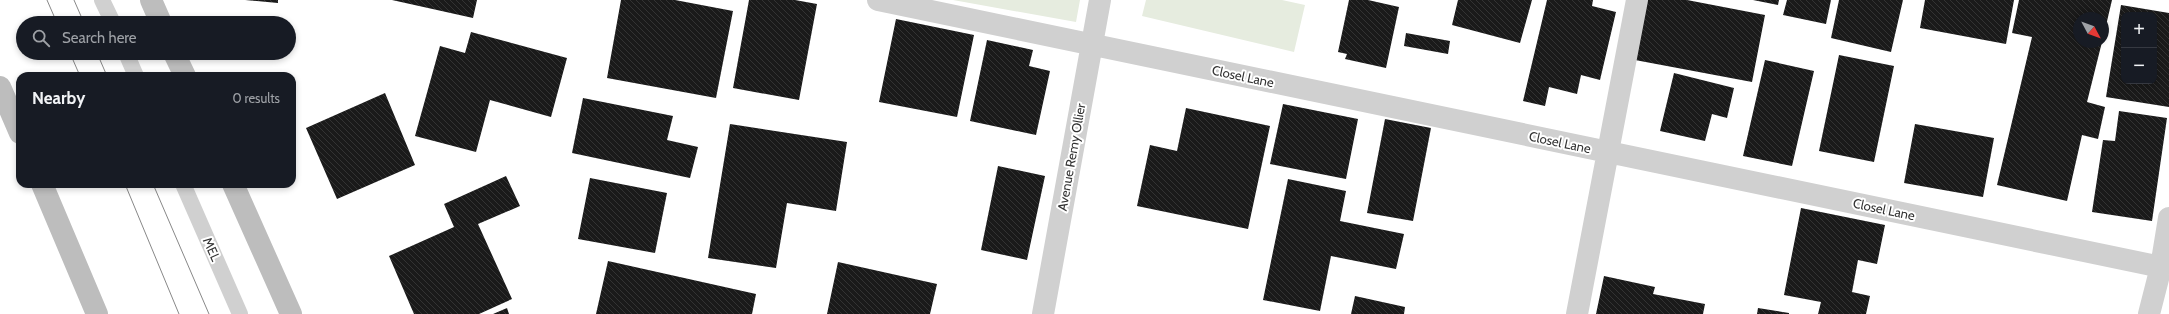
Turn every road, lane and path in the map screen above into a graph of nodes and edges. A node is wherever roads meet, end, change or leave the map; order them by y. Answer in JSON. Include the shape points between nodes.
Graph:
{"nodes":[{"id":1,"x":102,"y":0,"type":"edge"},
{"id":2,"x":151,"y":0,"type":"edge"},
{"id":3,"x":878,"y":0,"type":"edge"},
{"id":4,"x":1100,"y":0,"type":"edge"},
{"id":5,"x":1637,"y":0,"type":"edge"},
{"id":6,"x":109,"y":16,"type":"edge"},
{"id":7,"x":158,"y":16,"type":"edge"},
{"id":8,"x":1091,"y":44,"type":"junction"},
{"id":9,"x":129,"y":60,"type":"edge"},
{"id":10,"x":177,"y":60,"type":"edge"},
{"id":11,"x":134,"y":72,"type":"edge"},
{"id":12,"x":182,"y":72,"type":"edge"},
{"id":13,"x":0,"y":87,"type":"edge"},
{"id":14,"x":16,"y":124,"type":"edge"},
{"id":15,"x":1607,"y":152,"type":"junction"},
{"id":16,"x":44,"y":188,"type":"edge"},
{"id":17,"x":185,"y":188,"type":"edge"},
{"id":18,"x":235,"y":188,"type":"edge"},
{"id":19,"x":2169,"y":218,"type":"edge"},
{"id":20,"x":2161,"y":267,"type":"junction"},
{"id":21,"x":97,"y":314,"type":"edge"},
{"id":22,"x":240,"y":314,"type":"edge"},
{"id":23,"x":291,"y":314,"type":"edge"},
{"id":24,"x":1043,"y":314,"type":"edge"},
{"id":25,"x":1577,"y":314,"type":"edge"},
{"id":26,"x":2149,"y":314,"type":"edge"}],
"edges":[{"from":1,"to":6,"type":"lane"},
{"from":2,"to":7,"type":"street"},
{"from":3,"to":8,"type":"street","name":"Closel Lane"},
{"from":4,"to":8,"type":"street","name":"Avenue Remy Ollier"},
{"from":5,"to":15,"type":"street"},
{"from":8,"to":15,"type":"street","name":"Closel Lane"},
{"from":8,"to":24,"type":"street","name":"Avenue Remy Ollier"},
{"from":9,"to":11,"type":"lane"},
{"from":10,"to":12,"type":"street"},
{"from":13,"to":14,"type":"street"},
{"from":15,"to":20,"type":"street","name":"Closel Lane"},
{"from":15,"to":25,"type":"street","name":"Closel Lane"},
{"from":16,"to":21,"type":"street"},
{"from":17,"to":22,"type":"lane","name":"MEL"},
{"from":18,"to":23,"type":"street"},
{"from":19,"to":20,"type":"street"},
{"from":20,"to":26,"type":"street"}]}
